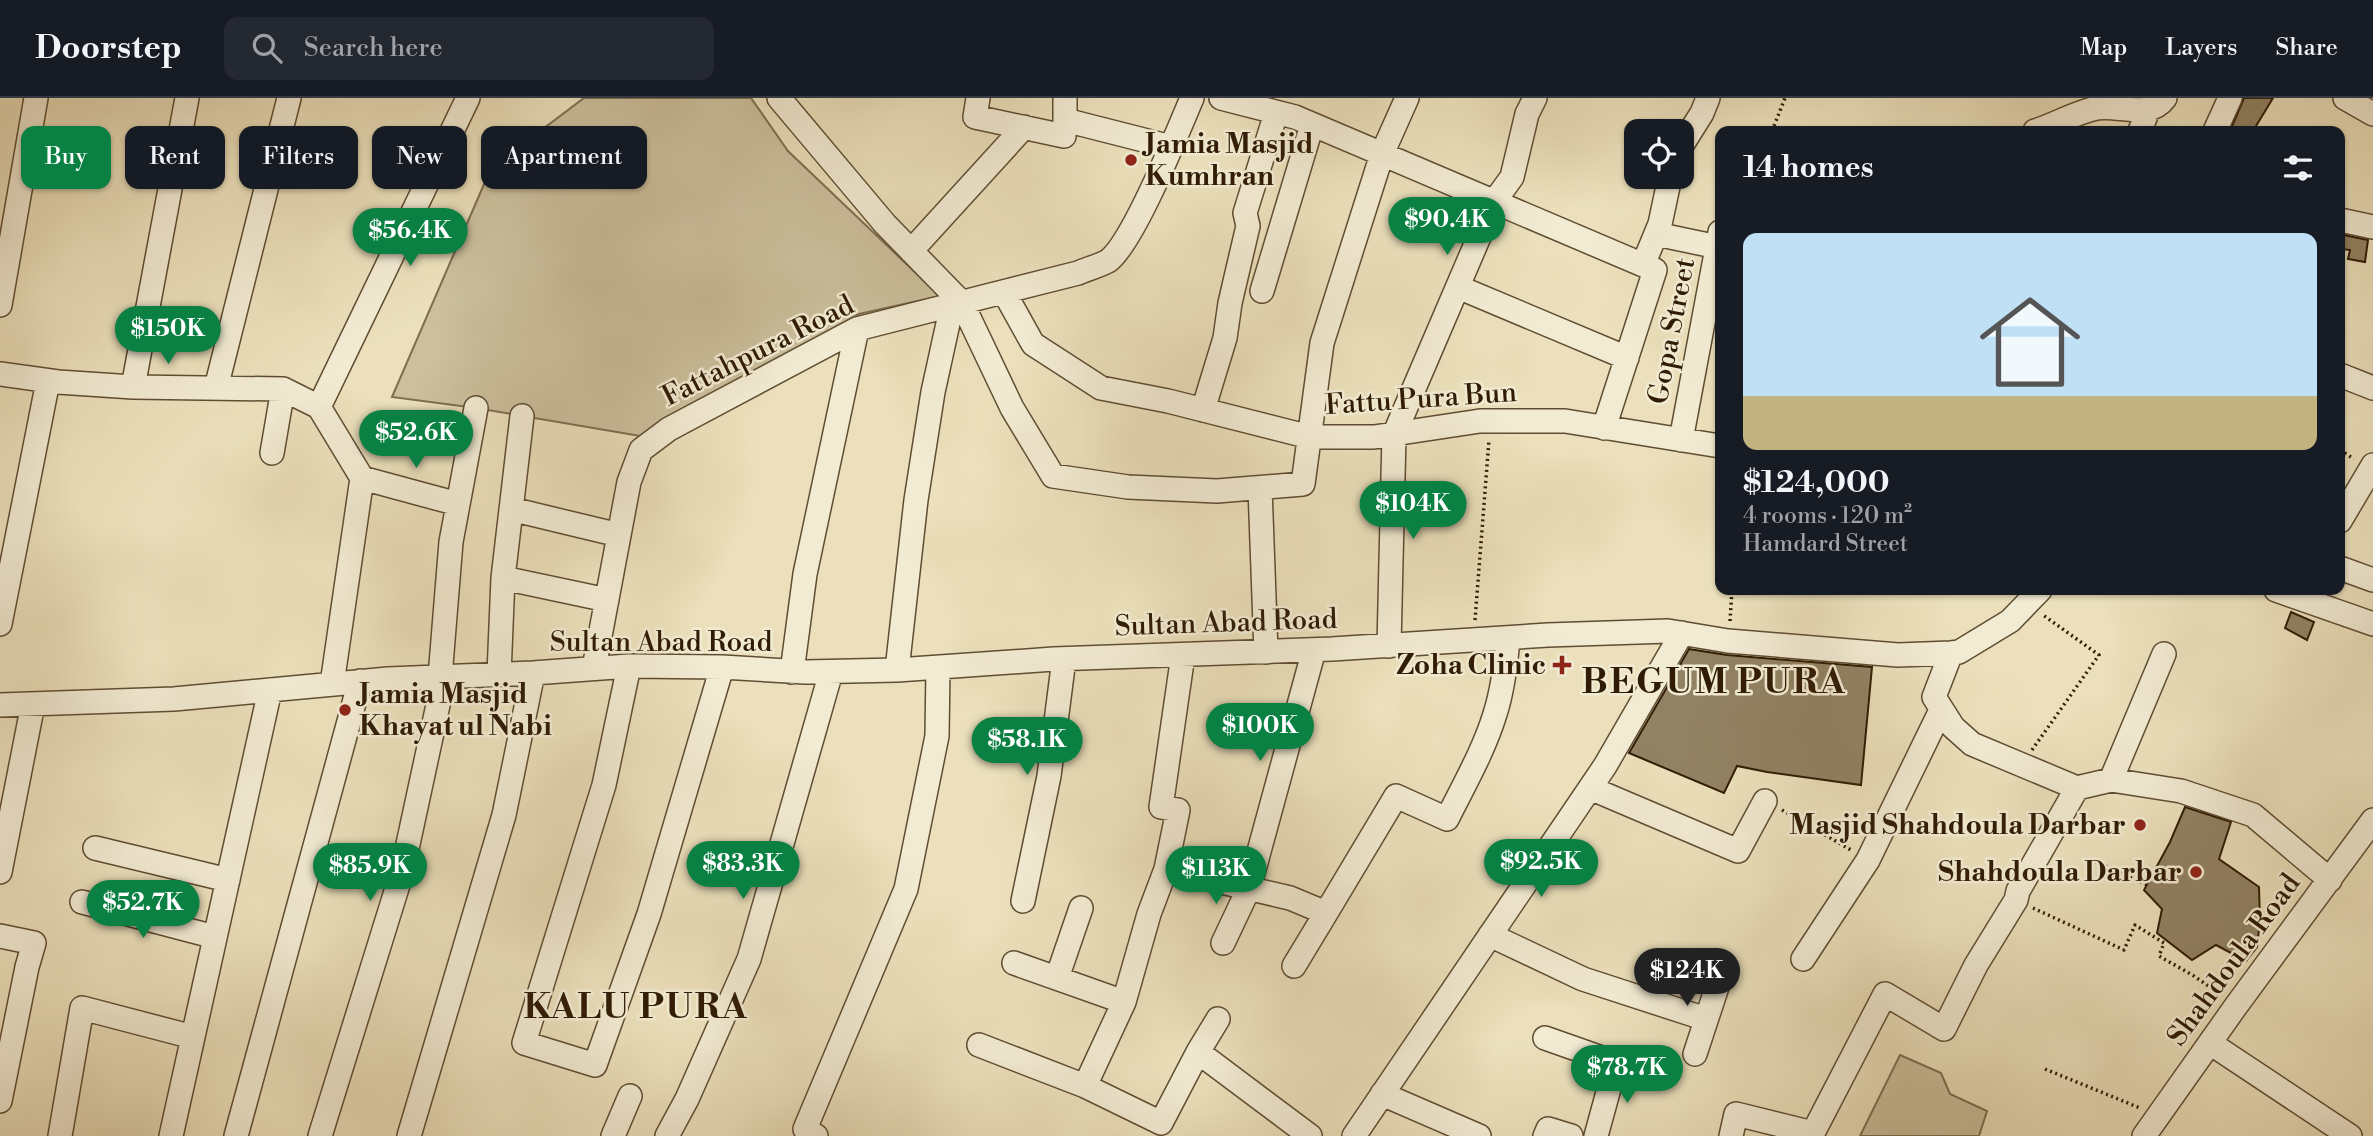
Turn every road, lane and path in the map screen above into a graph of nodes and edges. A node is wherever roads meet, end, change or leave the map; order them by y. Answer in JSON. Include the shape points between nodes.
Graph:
{"nodes":[{"id":1,"x":36,"y":98,"type":"edge"},
{"id":2,"x":187,"y":98,"type":"edge"},
{"id":3,"x":289,"y":98,"type":"edge"},
{"id":4,"x":468,"y":98,"type":"edge"},
{"id":5,"x":779,"y":98,"type":"edge"},
{"id":6,"x":978,"y":98,"type":"edge"},
{"id":7,"x":1192,"y":98,"type":"edge"},
{"id":8,"x":1221,"y":98,"type":"edge"},
{"id":9,"x":1407,"y":98,"type":"edge"},
{"id":10,"x":1535,"y":98,"type":"edge"},
{"id":11,"x":1709,"y":98,"type":"edge"},
{"id":12,"x":1785,"y":98,"type":"edge"},
{"id":13,"x":2230,"y":98,"type":"edge"},
{"id":14,"x":2345,"y":98,"type":"edge"},
{"id":15,"x":1065,"y":109,"type":"edge"},
{"id":16,"x":1276,"y":113,"type":"junction"},
{"id":17,"x":2151,"y":113,"type":"edge"},
{"id":18,"x":2373,"y":114,"type":"edge"},
{"id":19,"x":1312,"y":125,"type":"junction"},
{"id":20,"x":1694,"y":126,"type":"edge"},
{"id":21,"x":1774,"y":126,"type":"edge"},
{"id":22,"x":2049,"y":126,"type":"edge"},
{"id":23,"x":2218,"y":126,"type":"edge"},
{"id":24,"x":1024,"y":127,"type":"junction"},
{"id":25,"x":1171,"y":147,"type":"junction"},
{"id":26,"x":1382,"y":155,"type":"junction"},
{"id":27,"x":1667,"y":189,"type":"edge"},
{"id":28,"x":1494,"y":202,"type":"junction"},
{"id":29,"x":2345,"y":221,"type":"edge"},
{"id":30,"x":2373,"y":227,"type":"edge"},
{"id":31,"x":1656,"y":234,"type":"junction"},
{"id":32,"x":1715,"y":239,"type":"edge"},
{"id":33,"x":911,"y":251,"type":"junction"},
{"id":34,"x":1715,"y":260,"type":"edge"},
{"id":35,"x":1643,"y":265,"type":"junction"},
{"id":36,"x":1458,"y":287,"type":"junction"},
{"id":37,"x":1004,"y":292,"type":"junction"},
{"id":38,"x":1262,"y":292,"type":"dead end"},
{"id":39,"x":957,"y":304,"type":"junction"},
{"id":40,"x":0,"y":305,"type":"edge"},
{"id":41,"x":857,"y":329,"type":"junction"},
{"id":42,"x":1627,"y":358,"type":"junction"},
{"id":43,"x":0,"y":374,"type":"edge"},
{"id":44,"x":2345,"y":377,"type":"edge"},
{"id":45,"x":48,"y":381,"type":"junction"},
{"id":46,"x":133,"y":387,"type":"junction"},
{"id":47,"x":216,"y":388,"type":"junction"},
{"id":48,"x":2373,"y":388,"type":"edge"},
{"id":49,"x":282,"y":389,"type":"junction"},
{"id":50,"x":319,"y":407,"type":"junction"},
{"id":51,"x":475,"y":408,"type":"dead end"},
{"id":52,"x":1203,"y":410,"type":"junction"},
{"id":53,"x":522,"y":416,"type":"dead end"},
{"id":54,"x":1490,"y":422,"type":"junction"},
{"id":55,"x":1604,"y":428,"type":"junction"},
{"id":56,"x":1394,"y":435,"type":"junction"},
{"id":57,"x":1310,"y":437,"type":"junction"},
{"id":58,"x":1681,"y":440,"type":"junction"},
{"id":59,"x":1715,"y":445,"type":"edge"},
{"id":60,"x":272,"y":453,"type":"dead end"},
{"id":61,"x":2373,"y":465,"type":"edge"},
{"id":62,"x":362,"y":478,"type":"junction"},
{"id":63,"x":1260,"y":488,"type":"junction"},
{"id":64,"x":458,"y":504,"type":"junction"},
{"id":65,"x":511,"y":509,"type":"junction"},
{"id":66,"x":2345,"y":513,"type":"edge"},
{"id":67,"x":619,"y":536,"type":"junction"},
{"id":68,"x":2345,"y":570,"type":"edge"},
{"id":69,"x":503,"y":578,"type":"junction"},
{"id":70,"x":2373,"y":580,"type":"edge"},
{"id":71,"x":1732,"y":595,"type":"edge"},
{"id":72,"x":2300,"y":595,"type":"edge"},
{"id":73,"x":2034,"y":597,"type":"edge"},
{"id":74,"x":607,"y":600,"type":"junction"},
{"id":75,"x":0,"y":624,"type":"edge"},
{"id":76,"x":2373,"y":624,"type":"edge"},
{"id":77,"x":1682,"y":633,"type":"junction"},
{"id":78,"x":1508,"y":638,"type":"junction"},
{"id":79,"x":1474,"y":640,"type":"junction"},
{"id":80,"x":1728,"y":640,"type":"junction"},
{"id":81,"x":1390,"y":646,"type":"junction"},
{"id":82,"x":1314,"y":650,"type":"junction"},
{"id":83,"x":1266,"y":652,"type":"junction"},
{"id":84,"x":1951,"y":653,"type":"junction"},
{"id":85,"x":2164,"y":654,"type":"dead end"},
{"id":86,"x":1183,"y":655,"type":"junction"},
{"id":87,"x":1063,"y":659,"type":"junction"},
{"id":88,"x":629,"y":666,"type":"junction"},
{"id":89,"x":722,"y":667,"type":"junction"},
{"id":90,"x":594,"y":668,"type":"junction"},
{"id":91,"x":938,"y":668,"type":"junction"},
{"id":92,"x":897,"y":670,"type":"junction"},
{"id":93,"x":792,"y":672,"type":"junction"},
{"id":94,"x":831,"y":672,"type":"junction"},
{"id":95,"x":533,"y":673,"type":"junction"},
{"id":96,"x":499,"y":674,"type":"junction"},
{"id":97,"x":442,"y":677,"type":"junction"},
{"id":98,"x":360,"y":681,"type":"junction"},
{"id":99,"x":332,"y":684,"type":"junction"},
{"id":100,"x":270,"y":690,"type":"junction"},
{"id":101,"x":33,"y":704,"type":"junction"},
{"id":102,"x":0,"y":705,"type":"edge"},
{"id":103,"x":1941,"y":710,"type":"junction"},
{"id":104,"x":2022,"y":765,"type":"junction"},
{"id":105,"x":2111,"y":780,"type":"junction"},
{"id":106,"x":1590,"y":788,"type":"junction"},
{"id":107,"x":2077,"y":788,"type":"junction"},
{"id":108,"x":1765,"y":800,"type":"joint"},
{"id":109,"x":2373,"y":820,"type":"edge"},
{"id":110,"x":95,"y":848,"type":"dead end"},
{"id":111,"x":2090,"y":859,"type":"dead end"},
{"id":112,"x":1868,"y":860,"type":"junction"},
{"id":113,"x":1166,"y":869,"type":"junction"},
{"id":114,"x":0,"y":872,"type":"edge"},
{"id":115,"x":228,"y":880,"type":"junction"},
{"id":116,"x":2330,"y":880,"type":"junction"},
{"id":117,"x":2147,"y":885,"type":"dead end"},
{"id":118,"x":1249,"y":888,"type":"junction"},
{"id":119,"x":2016,"y":900,"type":"junction"},
{"id":120,"x":1023,"y":901,"type":"dead end"},
{"id":121,"x":82,"y":902,"type":"dead end"},
{"id":122,"x":1081,"y":908,"type":"dead end"},
{"id":123,"x":1326,"y":913,"type":"junction"},
{"id":124,"x":1490,"y":935,"type":"junction"},
{"id":125,"x":0,"y":936,"type":"edge"},
{"id":126,"x":215,"y":937,"type":"junction"},
{"id":127,"x":1223,"y":943,"type":"dead end"},
{"id":128,"x":1803,"y":959,"type":"dead end"},
{"id":129,"x":1014,"y":963,"type":"dead end"},
{"id":130,"x":1294,"y":966,"type":"dead end"},
{"id":131,"x":1721,"y":975,"type":"dead end"},
{"id":132,"x":1057,"y":978,"type":"junction"},
{"id":133,"x":1124,"y":1002,"type":"junction"},
{"id":134,"x":2236,"y":1006,"type":"junction"},
{"id":135,"x":1218,"y":1019,"type":"dead end"},
{"id":136,"x":1706,"y":1020,"type":"junction"},
{"id":137,"x":193,"y":1037,"type":"junction"},
{"id":138,"x":1545,"y":1038,"type":"dead end"},
{"id":139,"x":2210,"y":1043,"type":"junction"},
{"id":140,"x":979,"y":1045,"type":"dead end"},
{"id":141,"x":1198,"y":1052,"type":"junction"},
{"id":142,"x":1695,"y":1054,"type":"dead end"},
{"id":143,"x":1616,"y":1063,"type":"junction"},
{"id":144,"x":2045,"y":1069,"type":"dead end"},
{"id":145,"x":1640,"y":1073,"type":"dead end"},
{"id":146,"x":1085,"y":1086,"type":"junction"},
{"id":147,"x":1382,"y":1094,"type":"junction"},
{"id":148,"x":630,"y":1096,"type":"dead end"},
{"id":149,"x":0,"y":1101,"type":"edge"},
{"id":150,"x":2158,"y":1116,"type":"junction"},
{"id":151,"x":1734,"y":1125,"type":"edge"},
{"id":152,"x":60,"y":1136,"type":"edge"},
{"id":153,"x":171,"y":1136,"type":"edge"},
{"id":154,"x":236,"y":1136,"type":"edge"},
{"id":155,"x":320,"y":1136,"type":"edge"},
{"id":156,"x":409,"y":1136,"type":"edge"},
{"id":157,"x":613,"y":1136,"type":"edge"},
{"id":158,"x":667,"y":1136,"type":"edge"},
{"id":159,"x":816,"y":1136,"type":"edge"},
{"id":160,"x":1310,"y":1136,"type":"edge"},
{"id":161,"x":1354,"y":1136,"type":"edge"},
{"id":162,"x":1479,"y":1136,"type":"edge"},
{"id":163,"x":1545,"y":1136,"type":"edge"},
{"id":164,"x":1572,"y":1136,"type":"edge"},
{"id":165,"x":1595,"y":1136,"type":"edge"},
{"id":166,"x":2144,"y":1136,"type":"edge"},
{"id":167,"x":2350,"y":1136,"type":"edge"}],
"edges":[{"from":1,"to":40,"type":"street"},
{"from":2,"to":46,"type":"street"},
{"from":3,"to":47,"type":"street"},
{"from":4,"to":50,"type":"street"},
{"from":5,"to":33,"type":"street"},
{"from":6,"to":24,"type":"street","via":[[975,117]]},
{"from":7,"to":25,"type":"street","name":"Fattahpura Road"},
{"from":8,"to":16,"type":"street"},
{"from":9,"to":26,"type":"street"},
{"from":10,"to":28,"type":"street","via":[[1512,177]]},
{"from":11,"to":20,"type":"street"},
{"from":12,"to":21,"type":"path"},
{"from":13,"to":23,"type":"street"},
{"from":14,"to":18,"type":"street"},
{"from":15,"to":24,"type":"street","via":[[1064,136]]},
{"from":15,"to":25,"type":"street"},
{"from":16,"to":19,"type":"street"},
{"from":16,"to":52,"type":"street","via":[[1245,213],[1248,226],[1225,338]]},
{"from":17,"to":22,"type":"street","via":[[2098,108]]},
{"from":19,"to":26,"type":"street"},
{"from":19,"to":38,"type":"street"},
{"from":24,"to":33,"type":"street"},
{"from":25,"to":37,"type":"street","name":"Fattahpura Road","via":[[1120,247],[1107,261]]},
{"from":26,"to":28,"type":"street"},
{"from":26,"to":57,"type":"street","via":[[1322,343]]},
{"from":27,"to":31,"type":"street"},
{"from":28,"to":35,"type":"street"},
{"from":28,"to":36,"type":"street"},
{"from":29,"to":30,"type":"street"},
{"from":31,"to":32,"type":"street"},
{"from":31,"to":35,"type":"street"},
{"from":33,"to":39,"type":"street"},
{"from":34,"to":58,"type":"street","name":"Gopa Street"},
{"from":35,"to":42,"type":"street","via":[[1656,270]]},
{"from":36,"to":42,"type":"street"},
{"from":36,"to":56,"type":"street"},
{"from":37,"to":39,"type":"street","name":"Fattahpura Road"},
{"from":37,"to":52,"type":"street","name":"Fattu Pura Bun","via":[[1033,344],[1101,388]]},
{"from":39,"to":41,"type":"street","name":"Fattahpura Road"},
{"from":39,"to":63,"type":"street","via":[[1053,476],[1128,487]]},
{"from":39,"to":92,"type":"street","via":[[933,392]]},
{"from":41,"to":67,"type":"street","name":"Fattahpura Road","via":[[669,429],[641,450],[629,482]]},
{"from":41,"to":93,"type":"street","via":[[805,574]]},
{"from":42,"to":55,"type":"street"},
{"from":43,"to":45,"type":"street"},
{"from":44,"to":48,"type":"street"},
{"from":45,"to":46,"type":"street"},
{"from":45,"to":75,"type":"street"},
{"from":46,"to":47,"type":"street"},
{"from":47,"to":49,"type":"street"},
{"from":49,"to":50,"type":"street"},
{"from":49,"to":60,"type":"street"},
{"from":50,"to":62,"type":"street"},
{"from":51,"to":64,"type":"street"},
{"from":52,"to":57,"type":"street","name":"Fattu Pura Bun"},
{"from":53,"to":65,"type":"street"},
{"from":54,"to":55,"type":"street","name":"Fattu Pura Bun","via":[[1565,421]]},
{"from":54,"to":56,"type":"street","name":"Fattu Pura Bun"},
{"from":54,"to":79,"type":"path"},
{"from":55,"to":58,"type":"street","name":"Fattu Pura Bun"},
{"from":56,"to":57,"type":"street","name":"Fattu Pura Bun"},
{"from":56,"to":81,"type":"street"},
{"from":57,"to":63,"type":"street","via":[[1303,484]]},
{"from":58,"to":59,"type":"street","name":"Fattu Pura Bun"},
{"from":61,"to":66,"type":"street"},
{"from":62,"to":64,"type":"street"},
{"from":62,"to":99,"type":"street"},
{"from":63,"to":83,"type":"street"},
{"from":64,"to":97,"type":"street"},
{"from":65,"to":67,"type":"street"},
{"from":65,"to":69,"type":"street"},
{"from":67,"to":74,"type":"street","name":"Fattahpura Road"},
{"from":68,"to":70,"type":"street"},
{"from":69,"to":74,"type":"street"},
{"from":69,"to":96,"type":"street"},
{"from":71,"to":80,"type":"path"},
{"from":72,"to":76,"type":"street"},
{"from":73,"to":84,"type":"street","via":[[2010,621]]},
{"from":73,"to":104,"type":"path","via":[[2099,654]]},
{"from":74,"to":90,"type":"street","name":"Fattahpura Road"},
{"from":77,"to":78,"type":"street","name":"Sultan Abad Road"},
{"from":77,"to":80,"type":"street","name":"Sultan Abad Road"},
{"from":77,"to":106,"type":"street"},
{"from":78,"to":79,"type":"street","name":"Sultan Abad Road"},
{"from":78,"to":123,"type":"street","via":[[1495,715],[1447,819],[1396,796]]},
{"from":79,"to":81,"type":"street","name":"Sultan Abad Road"},
{"from":80,"to":84,"type":"street","name":"Sultan Abad Road","via":[[1898,655]]},
{"from":81,"to":82,"type":"street","name":"Sultan Abad Road"},
{"from":82,"to":83,"type":"street","name":"Sultan Abad Road"},
{"from":82,"to":118,"type":"street"},
{"from":83,"to":86,"type":"street","name":"Sultan Abad Road"},
{"from":84,"to":103,"type":"street","via":[[1934,697]]},
{"from":85,"to":105,"type":"street"},
{"from":86,"to":87,"type":"street","name":"Sultan Abad Road"},
{"from":86,"to":113,"type":"street","via":[[1161,807],[1178,810]]},
{"from":87,"to":91,"type":"street","name":"Sultan Abad Road"},
{"from":87,"to":120,"type":"street","via":[[1049,776]]},
{"from":88,"to":89,"type":"street","name":"Sultan Abad Road"},
{"from":88,"to":89,"type":"street","via":[[604,785],[524,1043],[595,1065],[649,914]]},
{"from":88,"to":90,"type":"street","name":"Sultan Abad Road"},
{"from":89,"to":93,"type":"street","name":"Sultan Abad Road"},
{"from":90,"to":95,"type":"street","name":"Sultan Abad Road"},
{"from":91,"to":92,"type":"street","name":"Sultan Abad Road"},
{"from":91,"to":159,"type":"street","via":[[937,736],[906,888],[804,1129]]},
{"from":92,"to":94,"type":"street","name":"Sultan Abad Road"},
{"from":93,"to":94,"type":"street","name":"Sultan Abad Road"},
{"from":94,"to":158,"type":"street","via":[[749,959]]},
{"from":95,"to":96,"type":"street","name":"Sultan Abad Road"},
{"from":95,"to":156,"type":"street","via":[[504,815]]},
{"from":96,"to":97,"type":"street","name":"Sultan Abad Road"},
{"from":97,"to":98,"type":"street","name":"Sultan Abad Road"},
{"from":97,"to":155,"type":"street","via":[[402,872]]},
{"from":98,"to":99,"type":"street","name":"Sultan Abad Road"},
{"from":98,"to":154,"type":"street"},
{"from":99,"to":100,"type":"street","name":"Sultan Abad Road"},
{"from":100,"to":101,"type":"street","name":"Sultan Abad Road"},
{"from":100,"to":115,"type":"street"},
{"from":101,"to":102,"type":"street","name":"Sultan Abad Road"},
{"from":101,"to":114,"type":"street"},
{"from":103,"to":104,"type":"street","via":[[1972,744]]},
{"from":103,"to":112,"type":"street"},
{"from":104,"to":107,"type":"street"},
{"from":105,"to":107,"type":"street"},
{"from":105,"to":116,"type":"street","via":[[2181,791],[2253,815]]},
{"from":106,"to":108,"type":"street","via":[[1738,851]]},
{"from":106,"to":124,"type":"street"},
{"from":107,"to":119,"type":"street"},
{"from":108,"to":112,"type":"path"},
{"from":109,"to":116,"type":"street","name":"Shahdoula Road"},
{"from":110,"to":115,"type":"street"},
{"from":111,"to":117,"type":"path"},
{"from":112,"to":128,"type":"street"},
{"from":113,"to":118,"type":"street"},
{"from":113,"to":133,"type":"street"},
{"from":115,"to":126,"type":"street"},
{"from":116,"to":134,"type":"street","name":"Shahdoula Road"},
{"from":118,"to":123,"type":"street"},
{"from":118,"to":127,"type":"street"},
{"from":119,"to":134,"type":"path","via":[[2124,950],[2135,925],[2164,943],[2159,956]]},
{"from":119,"to":151,"type":"street","via":[[1944,1029],[1885,994],[1813,1133]]},
{"from":121,"to":126,"type":"street"},
{"from":122,"to":132,"type":"street"},
{"from":123,"to":130,"type":"street"},
{"from":124,"to":136,"type":"street","via":[[1583,979]]},
{"from":124,"to":147,"type":"street"},
{"from":125,"to":149,"type":"street","via":[[34,943]]},
{"from":126,"to":137,"type":"street"},
{"from":129,"to":132,"type":"street"},
{"from":131,"to":136,"type":"street"},
{"from":132,"to":133,"type":"street"},
{"from":133,"to":146,"type":"street"},
{"from":134,"to":139,"type":"street","name":"Shahdoula Road"},
{"from":135,"to":141,"type":"street"},
{"from":136,"to":142,"type":"street"},
{"from":137,"to":152,"type":"street","via":[[82,1008]]},
{"from":137,"to":153,"type":"street"},
{"from":138,"to":143,"type":"street"},
{"from":139,"to":150,"type":"street","name":"Shahdoula Road"},
{"from":139,"to":167,"type":"street"},
{"from":140,"to":146,"type":"street"},
{"from":141,"to":146,"type":"street","via":[[1161,1123]]},
{"from":141,"to":160,"type":"street"},
{"from":143,"to":145,"type":"street"},
{"from":143,"to":165,"type":"street"},
{"from":144,"to":150,"type":"path"},
{"from":147,"to":161,"type":"street"},
{"from":147,"to":162,"type":"street"},
{"from":148,"to":157,"type":"street"},
{"from":150,"to":166,"type":"street","name":"Shahdoula Road"},
{"from":163,"to":164,"type":"street","via":[[1549,1129]]}]}
